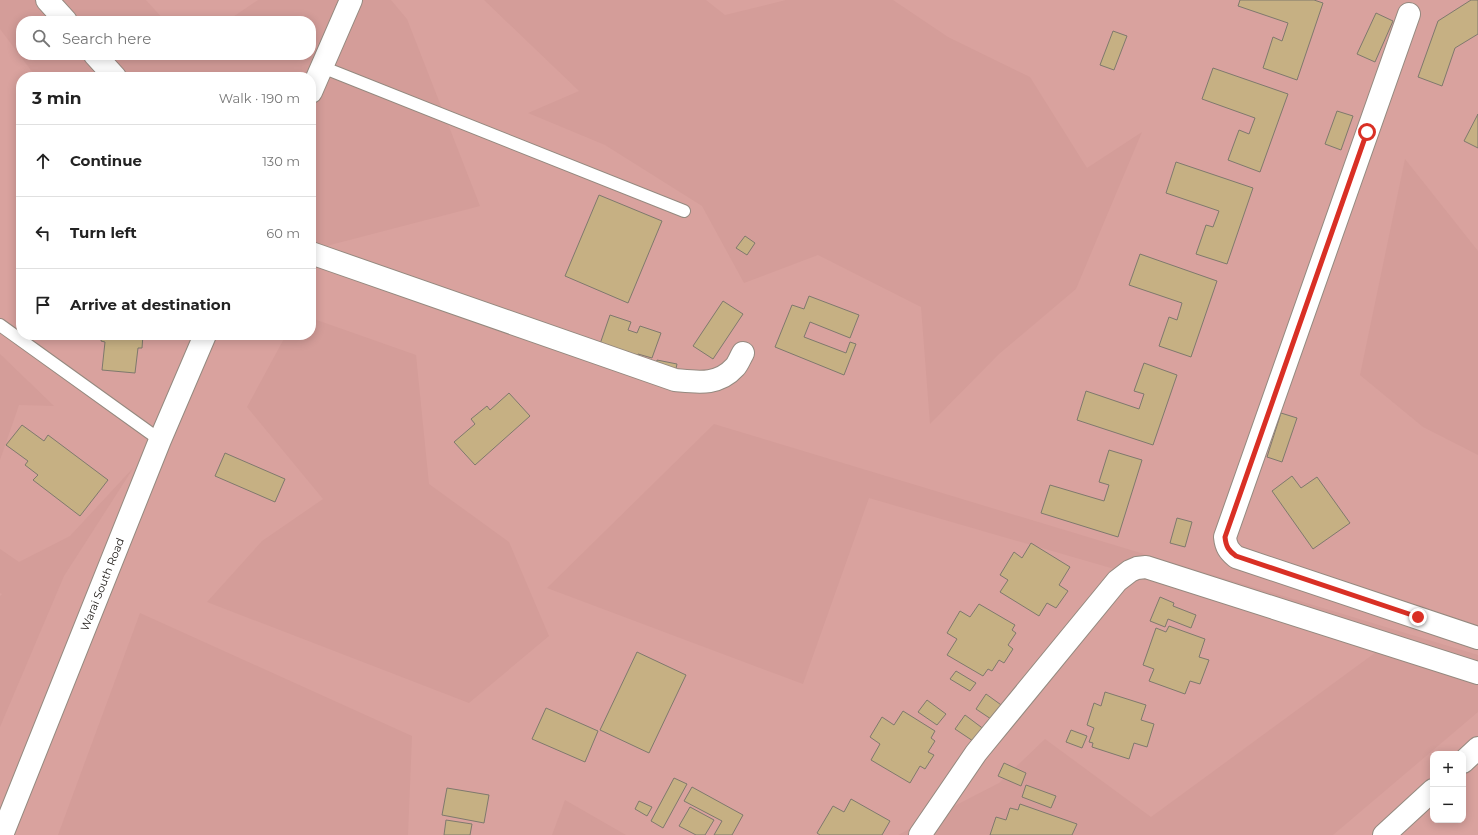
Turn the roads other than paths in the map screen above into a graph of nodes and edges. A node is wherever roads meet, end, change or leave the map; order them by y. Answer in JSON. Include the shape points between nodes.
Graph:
{"nodes":[{"id":1,"x":47,"y":0,"type":"edge"},
{"id":2,"x":351,"y":0,"type":"edge"},
{"id":3,"x":1409,"y":14,"type":"dead end"},
{"id":4,"x":61,"y":16,"type":"edge"},
{"id":5,"x":100,"y":60,"type":"edge"},
{"id":6,"x":322,"y":67,"type":"junction"},
{"id":7,"x":110,"y":72,"type":"edge"},
{"id":8,"x":316,"y":81,"type":"edge"},
{"id":9,"x":684,"y":211,"type":"dead end"},
{"id":10,"x":316,"y":255,"type":"edge"},
{"id":11,"x":0,"y":325,"type":"edge"},
{"id":12,"x":16,"y":336,"type":"edge"},
{"id":13,"x":21,"y":340,"type":"edge"},
{"id":14,"x":203,"y":340,"type":"edge"},
{"id":15,"x":743,"y":354,"type":"dead end"},
{"id":16,"x":160,"y":440,"type":"junction"},
{"id":17,"x":1478,"y":638,"type":"edge"},
{"id":18,"x":1478,"y":673,"type":"edge"},
{"id":19,"x":1478,"y":748,"type":"edge"},
{"id":20,"x":1466,"y":759,"type":"edge"},
{"id":21,"x":1430,"y":793,"type":"edge"},
{"id":22,"x":2,"y":835,"type":"edge"},
{"id":23,"x":920,"y":835,"type":"edge"},
{"id":24,"x":1384,"y":835,"type":"edge"}],
"edges":[{"from":1,"to":4,"type":"street"},
{"from":2,"to":6,"type":"street"},
{"from":3,"to":17,"type":"street","via":[[1225,537],[1228,550],[1236,556]]},
{"from":5,"to":7,"type":"street"},
{"from":6,"to":8,"type":"street"},
{"from":6,"to":9,"type":"lane"},
{"from":10,"to":15,"type":"street","via":[[675,380],[704,383],[720,378],[735,367]]},
{"from":11,"to":12,"type":"lane"},
{"from":13,"to":16,"type":"lane"},
{"from":14,"to":16,"type":"street","name":"Warai South Road"},
{"from":16,"to":22,"type":"street","name":"Warai South Road"},
{"from":18,"to":23,"type":"street","via":[[1146,567],[1137,568],[1117,581],[976,753]]},
{"from":19,"to":20,"type":"street"},
{"from":21,"to":24,"type":"street"}]}
